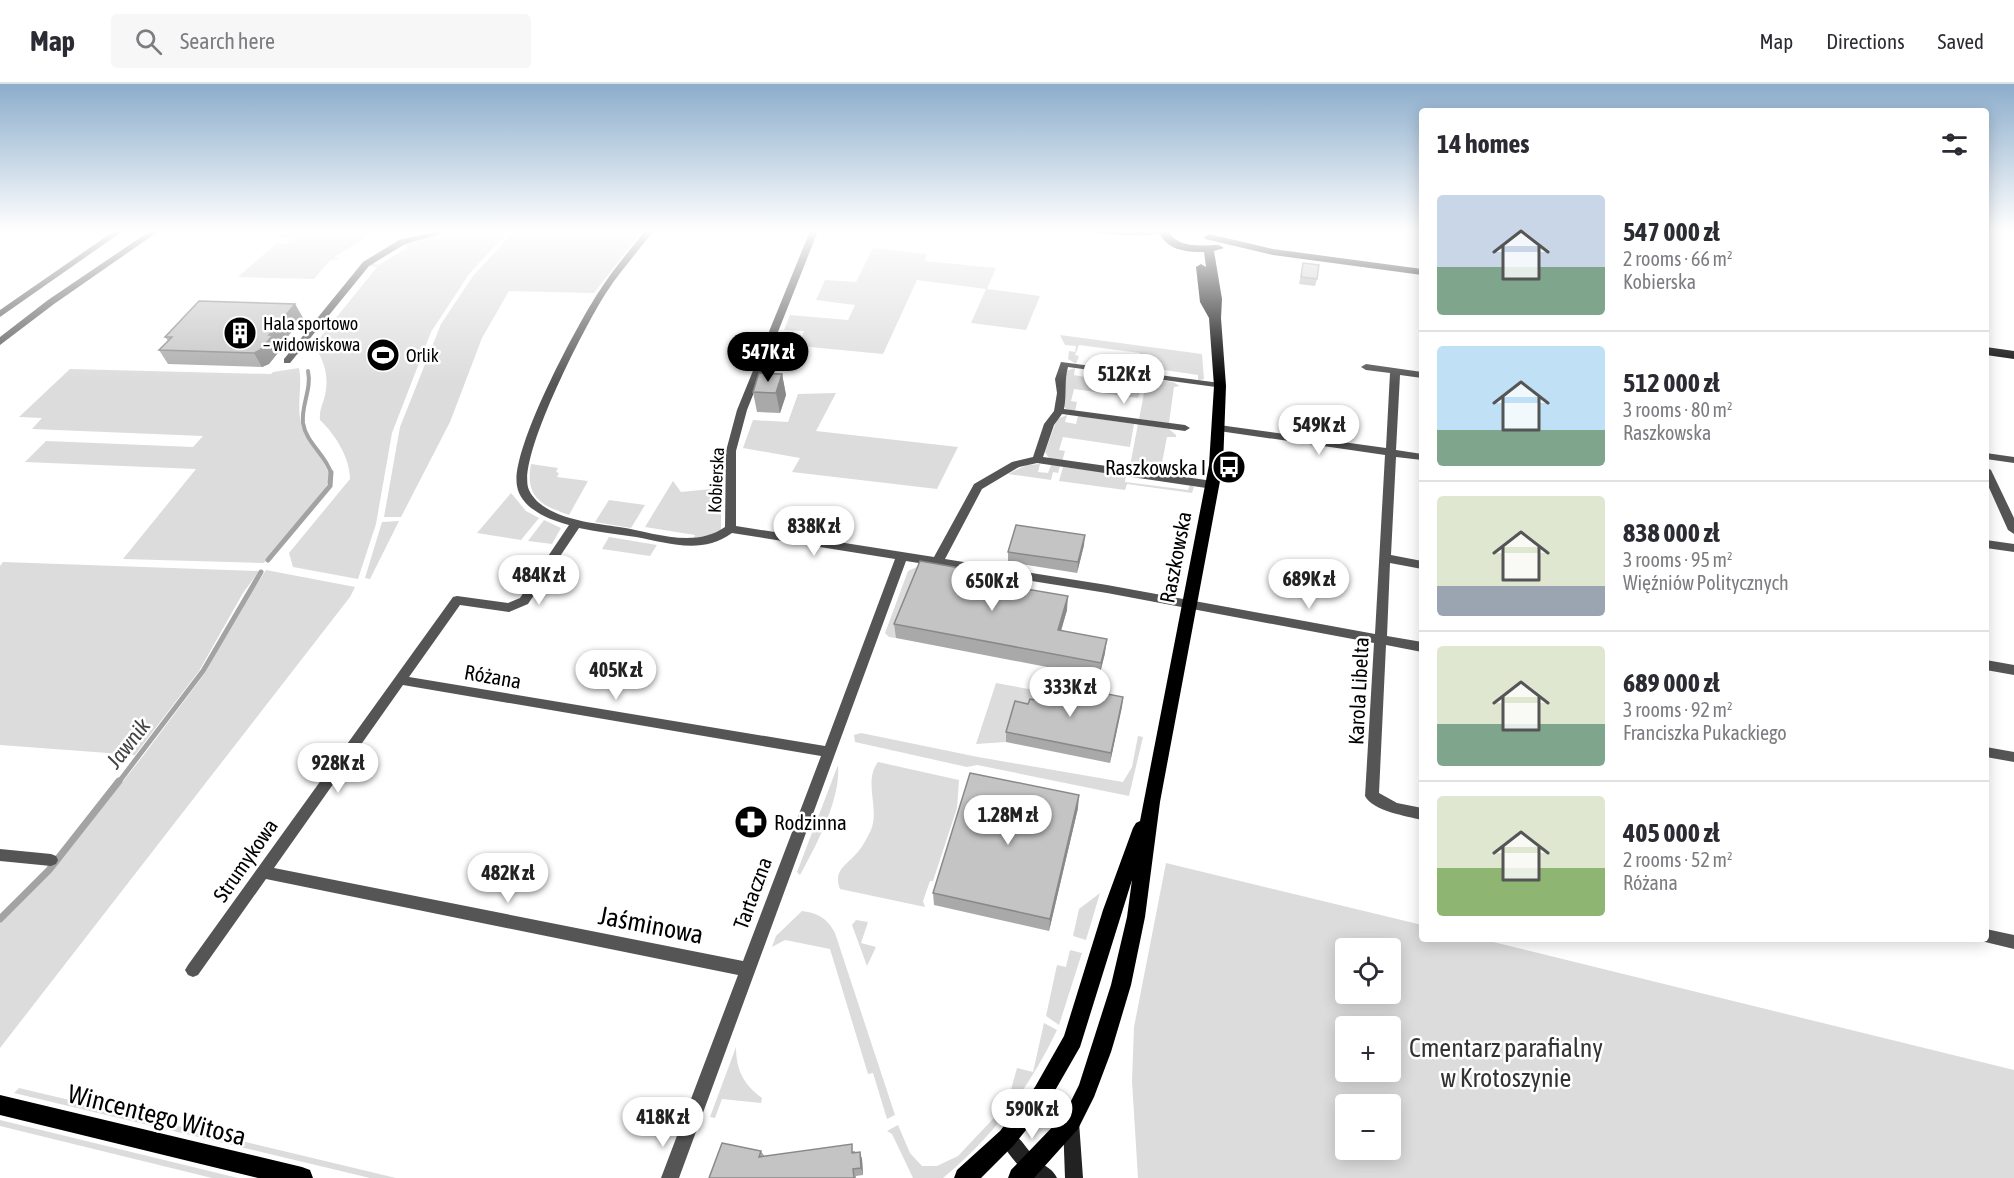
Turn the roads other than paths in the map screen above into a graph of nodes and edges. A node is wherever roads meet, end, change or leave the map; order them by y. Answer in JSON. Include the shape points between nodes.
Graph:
{"nodes":[{"id":1,"x":47,"y":282,"type":"edge"},
{"id":2,"x":79,"y":282,"type":"edge"},
{"id":3,"x":352,"y":282,"type":"edge"},
{"id":4,"x":611,"y":282,"type":"edge"},
{"id":5,"x":793,"y":282,"type":"edge"},
{"id":6,"x":1203,"y":282,"type":"edge"},
{"id":7,"x":1214,"y":282,"type":"edge"},
{"id":8,"x":0,"y":315,"type":"edge"},
{"id":9,"x":1215,"y":318,"type":"junction"},
{"id":10,"x":0,"y":342,"type":"edge"},
{"id":11,"x":1989,"y":351,"type":"edge"},
{"id":12,"x":2014,"y":355,"type":"edge"},
{"id":13,"x":287,"y":361,"type":"dead end"},
{"id":14,"x":1366,"y":367,"type":"dead end"},
{"id":15,"x":1395,"y":371,"type":"junction"},
{"id":16,"x":1419,"y":375,"type":"edge"},
{"id":17,"x":1220,"y":386,"type":"junction"},
{"id":18,"x":1059,"y":411,"type":"junction"},
{"id":19,"x":1185,"y":428,"type":"dead end"},
{"id":20,"x":1219,"y":428,"type":"junction"},
{"id":21,"x":1390,"y":452,"type":"junction"},
{"id":22,"x":1989,"y":456,"type":"edge"},
{"id":23,"x":1419,"y":457,"type":"edge"},
{"id":24,"x":1037,"y":460,"type":"junction"},
{"id":25,"x":2014,"y":460,"type":"edge"},
{"id":26,"x":1989,"y":477,"type":"edge"},
{"id":27,"x":1213,"y":485,"type":"junction"},
{"id":28,"x":576,"y":524,"type":"junction"},
{"id":29,"x":730,"y":530,"type":"junction"},
{"id":30,"x":2014,"y":530,"type":"edge"},
{"id":31,"x":1989,"y":544,"type":"edge"},
{"id":32,"x":2014,"y":548,"type":"edge"},
{"id":33,"x":902,"y":556,"type":"junction"},
{"id":34,"x":1385,"y":558,"type":"junction"},
{"id":35,"x":939,"y":561,"type":"junction"},
{"id":36,"x":1419,"y":564,"type":"edge"},
{"id":37,"x":1190,"y":603,"type":"junction"},
{"id":38,"x":1381,"y":639,"type":"junction"},
{"id":39,"x":1419,"y":646,"type":"edge"},
{"id":40,"x":1989,"y":666,"type":"edge"},
{"id":41,"x":2014,"y":670,"type":"edge"},
{"id":42,"x":400,"y":680,"type":"junction"},
{"id":43,"x":827,"y":752,"type":"junction"},
{"id":44,"x":1989,"y":753,"type":"edge"},
{"id":45,"x":2014,"y":758,"type":"edge"},
{"id":46,"x":1151,"y":802,"type":"junction"},
{"id":47,"x":1419,"y":813,"type":"edge"},
{"id":48,"x":0,"y":855,"type":"edge"},
{"id":49,"x":51,"y":860,"type":"dead end"},
{"id":50,"x":263,"y":872,"type":"junction"},
{"id":51,"x":1989,"y":937,"type":"edge"},
{"id":52,"x":2014,"y":942,"type":"edge"},
{"id":53,"x":747,"y":969,"type":"junction"},
{"id":54,"x":193,"y":970,"type":"dead end"},
{"id":55,"x":0,"y":1105,"type":"edge"},
{"id":56,"x":1071,"y":1122,"type":"junction"},
{"id":57,"x":1006,"y":1138,"type":"junction"},
{"id":58,"x":1033,"y":1175,"type":"edge"},
{"id":59,"x":302,"y":1178,"type":"edge"},
{"id":60,"x":670,"y":1178,"type":"edge"},
{"id":61,"x":965,"y":1178,"type":"edge"},
{"id":62,"x":1074,"y":1178,"type":"edge"}],
"edges":[{"from":1,"to":8,"type":"street"},
{"from":2,"to":10,"type":"street"},
{"from":3,"to":13,"type":"street"},
{"from":4,"to":28,"type":"street","via":[[565,360],[524,467],[522,484],[529,498],[555,517]]},
{"from":5,"to":29,"type":"street","name":"Kobierska","via":[[742,410],[731,451]]},
{"from":6,"to":9,"type":"main road","name":"Raszkowska","via":[[1206,302]]},
{"from":7,"to":9,"type":"main road","name":"Raszkowska"},
{"from":9,"to":17,"type":"main road","name":"Raszkowska"},
{"from":11,"to":12,"type":"main road"},
{"from":14,"to":15,"type":"street"},
{"from":15,"to":16,"type":"street"},
{"from":15,"to":21,"type":"street","name":"Karola Libelta"},
{"from":17,"to":18,"type":"street","via":[[1064,364]]},
{"from":17,"to":20,"type":"main road","name":"Raszkowska"},
{"from":18,"to":19,"type":"street"},
{"from":18,"to":24,"type":"street","via":[[1051,419]]},
{"from":20,"to":21,"type":"street"},
{"from":20,"to":27,"type":"main road","name":"Raszkowska"},
{"from":21,"to":23,"type":"street"},
{"from":21,"to":34,"type":"street","name":"Karola Libelta"},
{"from":22,"to":25,"type":"street"},
{"from":24,"to":27,"type":"street"},
{"from":24,"to":35,"type":"street","via":[[1016,464],[978,487]]},
{"from":26,"to":30,"type":"street"},
{"from":27,"to":37,"type":"main road","name":"Raszkowska"},
{"from":28,"to":29,"type":"street","via":[[702,543]]},
{"from":28,"to":42,"type":"street","name":"Strumykowa","via":[[524,601],[509,608],[457,600]]},
{"from":29,"to":33,"type":"street"},
{"from":31,"to":32,"type":"street"},
{"from":33,"to":35,"type":"street"},
{"from":33,"to":43,"type":"street","name":"Tartaczna"},
{"from":34,"to":36,"type":"street"},
{"from":34,"to":38,"type":"street","name":"Karola Libelta"},
{"from":35,"to":37,"type":"street"},
{"from":37,"to":38,"type":"street"},
{"from":37,"to":46,"type":"main road","name":"Raszkowska"},
{"from":38,"to":39,"type":"street"},
{"from":38,"to":47,"type":"street","name":"Karola Libelta","via":[[1372,796],[1394,808]]},
{"from":40,"to":41,"type":"street"},
{"from":42,"to":43,"type":"street","name":"Różana"},
{"from":42,"to":50,"type":"street","name":"Strumykowa"},
{"from":43,"to":53,"type":"street","name":"Tartaczna"},
{"from":44,"to":45,"type":"street"},
{"from":46,"to":56,"type":"main road","name":"Raszkowska","via":[[1136,917],[1121,985],[1101,1052]]},
{"from":46,"to":57,"type":"main road","name":"Raszkowska","via":[[1112,910],[1074,1040],[1041,1094]]},
{"from":48,"to":49,"type":"street"},
{"from":50,"to":53,"type":"street","name":"Jaśminowa"},
{"from":50,"to":54,"type":"street","name":"Strumykowa"},
{"from":51,"to":52,"type":"street"},
{"from":53,"to":60,"type":"street","name":"Tartaczna"},
{"from":55,"to":59,"type":"main road","name":"Wincentego Witosa"},
{"from":56,"to":58,"type":"main road","name":"Raszkowska"},
{"from":56,"to":62,"type":"street"},
{"from":57,"to":58,"type":"street","name":"Raszkowska"},
{"from":57,"to":61,"type":"main road"}]}
